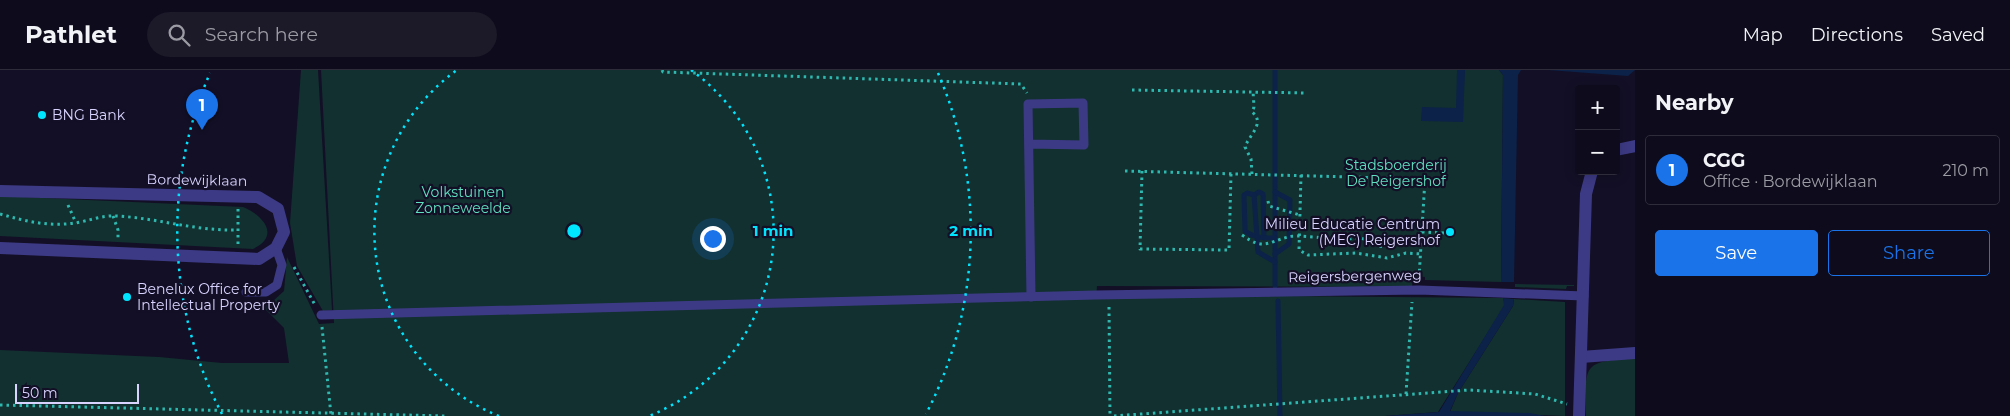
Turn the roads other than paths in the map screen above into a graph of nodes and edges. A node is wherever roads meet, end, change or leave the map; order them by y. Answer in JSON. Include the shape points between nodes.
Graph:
{"nodes":[{"id":1,"x":1029,"y":144,"type":"junction"},
{"id":2,"x":1635,"y":146,"type":"edge"},
{"id":3,"x":1620,"y":149,"type":"edge"},
{"id":4,"x":1591,"y":175,"type":"edge"},
{"id":5,"x":0,"y":191,"type":"edge"},
{"id":6,"x":0,"y":248,"type":"edge"},
{"id":7,"x":276,"y":248,"type":"junction"},
{"id":8,"x":246,"y":292,"type":"dead end"},
{"id":9,"x":1584,"y":296,"type":"junction"},
{"id":10,"x":1030,"y":297,"type":"junction"},
{"id":11,"x":321,"y":315,"type":"dead end"},
{"id":12,"x":1635,"y":353,"type":"edge"},
{"id":13,"x":1581,"y":357,"type":"junction"},
{"id":14,"x":1580,"y":412,"type":"edge"}],
"edges":[{"from":1,"to":1,"type":"lane","via":[[1028,104],[1084,103],[1084,145]]},
{"from":1,"to":10,"type":"lane"},
{"from":2,"to":3,"type":"street"},
{"from":4,"to":9,"type":"street","via":[[1586,194]]},
{"from":5,"to":7,"type":"street","name":"Bordewijklaan","via":[[258,196],[278,209],[284,232]]},
{"from":6,"to":7,"type":"street","via":[[245,259],[259,259]]},
{"from":7,"to":8,"type":"lane","via":[[282,265],[277,285],[266,292]]},
{"from":9,"to":10,"type":"lane","name":"Reigersbergenweg","via":[[1419,290]]},
{"from":9,"to":13,"type":"street"},
{"from":10,"to":11,"type":"lane","name":"Reigersbergenweg"},
{"from":12,"to":13,"type":"street"},
{"from":13,"to":14,"type":"street"}]}
